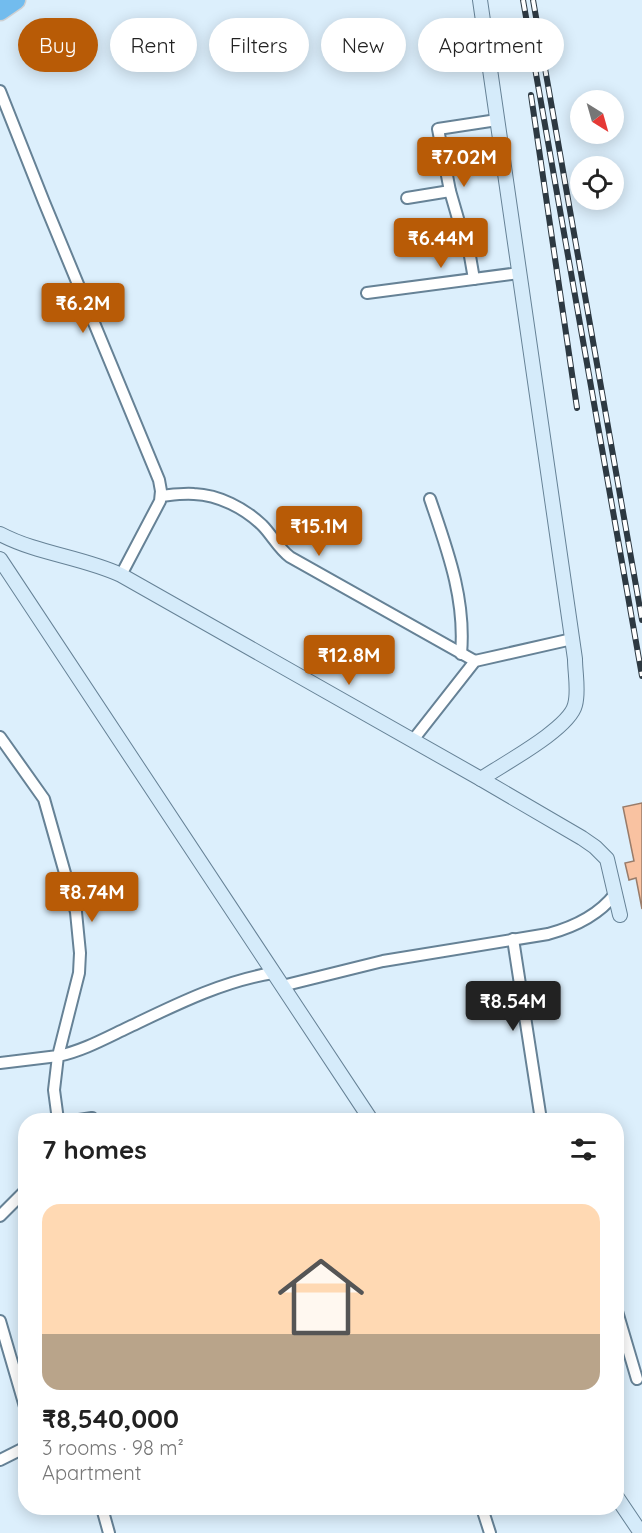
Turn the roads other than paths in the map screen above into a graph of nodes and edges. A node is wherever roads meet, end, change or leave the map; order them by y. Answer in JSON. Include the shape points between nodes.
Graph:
{"nodes":[{"id":1,"x":16,"y":0,"type":"edge"},
{"id":2,"x":480,"y":0,"type":"edge"},
{"id":3,"x":0,"y":11,"type":"edge"},
{"id":4,"x":0,"y":91,"type":"edge"},
{"id":5,"x":497,"y":120,"type":"junction"},
{"id":6,"x":450,"y":191,"type":"junction"},
{"id":7,"x":407,"y":198,"type":"dead end"},
{"id":8,"x":519,"y":273,"type":"junction"},
{"id":9,"x":474,"y":279,"type":"junction"},
{"id":10,"x":367,"y":293,"type":"dead end"},
{"id":11,"x":161,"y":496,"type":"junction"},
{"id":12,"x":430,"y":499,"type":"dead end"},
{"id":13,"x":0,"y":534,"type":"edge"},
{"id":14,"x":0,"y":559,"type":"edge"},
{"id":15,"x":121,"y":575,"type":"junction"},
{"id":16,"x":572,"y":639,"type":"junction"},
{"id":17,"x":461,"y":654,"type":"junction"},
{"id":18,"x":475,"y":661,"type":"junction"},
{"id":19,"x":0,"y":737,"type":"edge"},
{"id":20,"x":413,"y":740,"type":"junction"},
{"id":21,"x":481,"y":778,"type":"junction"},
{"id":22,"x":615,"y":894,"type":"junction"},
{"id":23,"x":620,"y":915,"type":"dead end"},
{"id":24,"x":513,"y":939,"type":"junction"},
{"id":25,"x":273,"y":973,"type":"junction"},
{"id":26,"x":282,"y":986,"type":"junction"},
{"id":27,"x":58,"y":1056,"type":"junction"},
{"id":28,"x":0,"y":1063,"type":"edge"},
{"id":29,"x":57,"y":1113,"type":"edge"},
{"id":30,"x":366,"y":1113,"type":"edge"},
{"id":31,"x":538,"y":1113,"type":"edge"},
{"id":32,"x":18,"y":1198,"type":"edge"},
{"id":33,"x":0,"y":1216,"type":"edge"},
{"id":34,"x":0,"y":1321,"type":"edge"},
{"id":35,"x":624,"y":1335,"type":"edge"},
{"id":36,"x":637,"y":1379,"type":"dead end"},
{"id":37,"x":18,"y":1383,"type":"edge"},
{"id":38,"x":18,"y":1451,"type":"edge"},
{"id":39,"x":0,"y":1460,"type":"edge"},
{"id":40,"x":624,"y":1508,"type":"edge"},
{"id":41,"x":104,"y":1515,"type":"edge"},
{"id":42,"x":484,"y":1515,"type":"edge"},
{"id":43,"x":109,"y":1533,"type":"edge"},
{"id":44,"x":490,"y":1533,"type":"edge"},
{"id":45,"x":641,"y":1533,"type":"edge"}],
"edges":[{"from":1,"to":3,"type":"highway"},
{"from":2,"to":5,"type":"street"},
{"from":4,"to":11,"type":"street","via":[[159,480]]},
{"from":5,"to":6,"type":"street","via":[[438,129]]},
{"from":5,"to":8,"type":"street"},
{"from":6,"to":7,"type":"street"},
{"from":6,"to":9,"type":"street","via":[[467,239]]},
{"from":8,"to":9,"type":"street"},
{"from":8,"to":16,"type":"street"},
{"from":9,"to":10,"type":"street"},
{"from":11,"to":15,"type":"street"},
{"from":11,"to":17,"type":"street","via":[[194,494],[233,505],[261,524],[290,557]]},
{"from":12,"to":17,"type":"street","via":[[455,577],[462,615]]},
{"from":13,"to":15,"type":"street"},
{"from":14,"to":25,"type":"street"},
{"from":15,"to":20,"type":"street"},
{"from":16,"to":18,"type":"street"},
{"from":16,"to":21,"type":"street","via":[[576,693],[572,714],[556,730]]},
{"from":17,"to":18,"type":"street"},
{"from":18,"to":20,"type":"street"},
{"from":19,"to":27,"type":"street","via":[[44,799],[76,912],[79,973]]},
{"from":20,"to":21,"type":"street"},
{"from":21,"to":22,"type":"street","via":[[595,847],[607,859]]},
{"from":22,"to":23,"type":"street"},
{"from":22,"to":24,"type":"street","via":[[593,915],[567,929]]},
{"from":24,"to":26,"type":"street","via":[[393,959]]},
{"from":24,"to":31,"type":"street"},
{"from":25,"to":26,"type":"street"},
{"from":25,"to":27,"type":"street","via":[[220,987],[80,1050]]},
{"from":26,"to":30,"type":"street"},
{"from":27,"to":28,"type":"street"},
{"from":27,"to":29,"type":"street","via":[[54,1090]]},
{"from":32,"to":33,"type":"street"},
{"from":34,"to":37,"type":"street"},
{"from":35,"to":36,"type":"street"},
{"from":38,"to":39,"type":"street"},
{"from":40,"to":45,"type":"street"},
{"from":41,"to":43,"type":"street"},
{"from":42,"to":44,"type":"street"}]}
